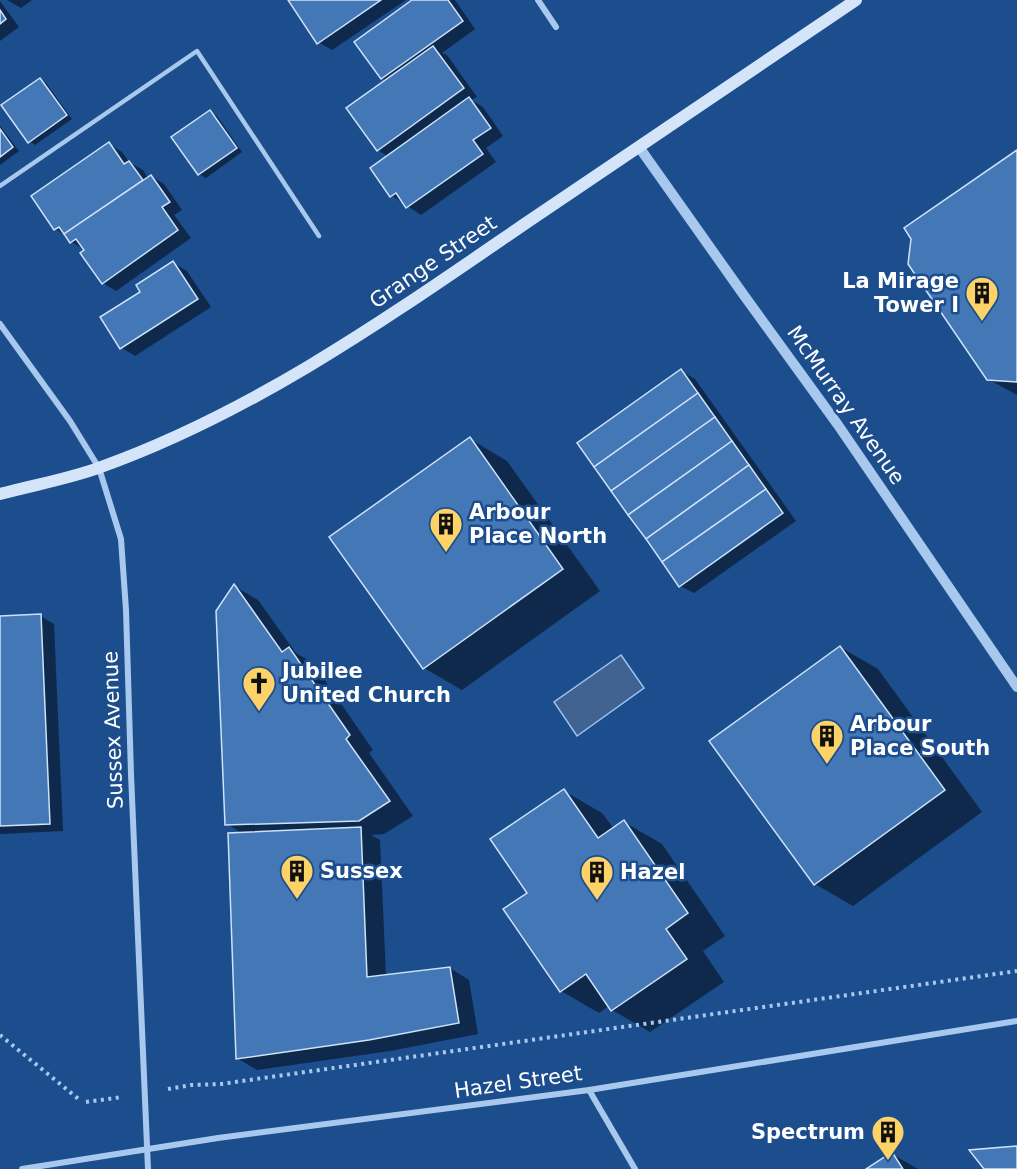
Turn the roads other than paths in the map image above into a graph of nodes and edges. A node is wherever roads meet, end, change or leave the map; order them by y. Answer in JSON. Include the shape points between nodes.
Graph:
{"nodes":[{"id":1,"x":538,"y":0,"type":"edge"},
{"id":2,"x":856,"y":0,"type":"edge"},
{"id":3,"x":556,"y":27,"type":"dead end"},
{"id":4,"x":639,"y":147,"type":"junction"},
{"id":5,"x":0,"y":186,"type":"edge"},
{"id":6,"x":319,"y":236,"type":"dead end"},
{"id":7,"x":0,"y":324,"type":"edge"},
{"id":8,"x":99,"y":468,"type":"junction"},
{"id":9,"x":0,"y":494,"type":"edge"},
{"id":10,"x":1017,"y":687,"type":"edge"},
{"id":11,"x":1017,"y":1021,"type":"edge"},
{"id":12,"x":589,"y":1090,"type":"junction"},
{"id":13,"x":147,"y":1151,"type":"junction"},
{"id":14,"x":22,"y":1169,"type":"edge"},
{"id":15,"x":148,"y":1169,"type":"edge"},
{"id":16,"x":635,"y":1169,"type":"edge"}],
"edges":[{"from":1,"to":3,"type":"street"},
{"from":2,"to":4,"type":"main road","name":"Grange Street"},
{"from":4,"to":8,"type":"main road","name":"Grange Street","via":[[308,368],[214,420]]},
{"from":4,"to":10,"type":"street","name":"McMurray Avenue","via":[[838,425]]},
{"from":5,"to":6,"type":"lane","via":[[197,51]]},
{"from":7,"to":8,"type":"street","name":"Sussex Avenue"},
{"from":8,"to":9,"type":"main road","name":"Grange Street"},
{"from":8,"to":13,"type":"street","name":"Sussex Avenue","via":[[121,539],[126,610]]},
{"from":11,"to":12,"type":"street","name":"Hazel Street"},
{"from":12,"to":13,"type":"street","name":"Hazel Street","via":[[218,1138]]},
{"from":12,"to":16,"type":"street"},
{"from":13,"to":14,"type":"street","name":"Hazel Street"},
{"from":13,"to":15,"type":"street","name":"Sussex Avenue"}]}
